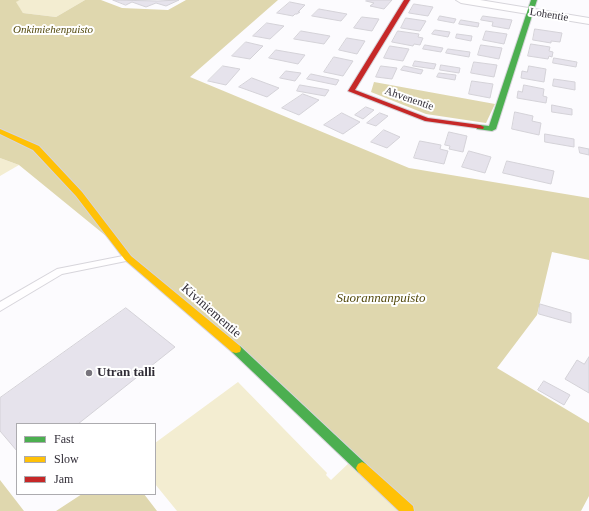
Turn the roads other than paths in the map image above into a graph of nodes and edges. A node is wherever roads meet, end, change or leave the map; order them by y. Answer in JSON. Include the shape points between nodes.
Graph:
{"nodes":[{"id":1,"x":406,"y":0,"type":"edge"},
{"id":2,"x":461,"y":0,"type":"edge"},
{"id":3,"x":534,"y":0,"type":"edge"},
{"id":4,"x":530,"y":12,"type":"junction"},
{"id":5,"x":589,"y":21,"type":"edge"},
{"id":6,"x":0,"y":132,"type":"edge"},
{"id":7,"x":128,"y":258,"type":"junction"},
{"id":8,"x":0,"y":307,"type":"edge"},
{"id":9,"x":408,"y":511,"type":"edge"}],
"edges":[{"from":1,"to":4,"type":"street","name":"Ahvenentie","via":[[351,91],[427,120],[492,129]]},
{"from":2,"to":4,"type":"street","name":"Lohentie"},
{"from":3,"to":4,"type":"street"},
{"from":4,"to":5,"type":"street","name":"Lohentie"},
{"from":6,"to":7,"type":"street","name":"Kiviniementie","via":[[36,148],[79,194]]},
{"from":7,"to":8,"type":"lane","via":[[60,271]]},
{"from":7,"to":9,"type":"street","name":"Kiviniementie","via":[[217,332]]}]}
